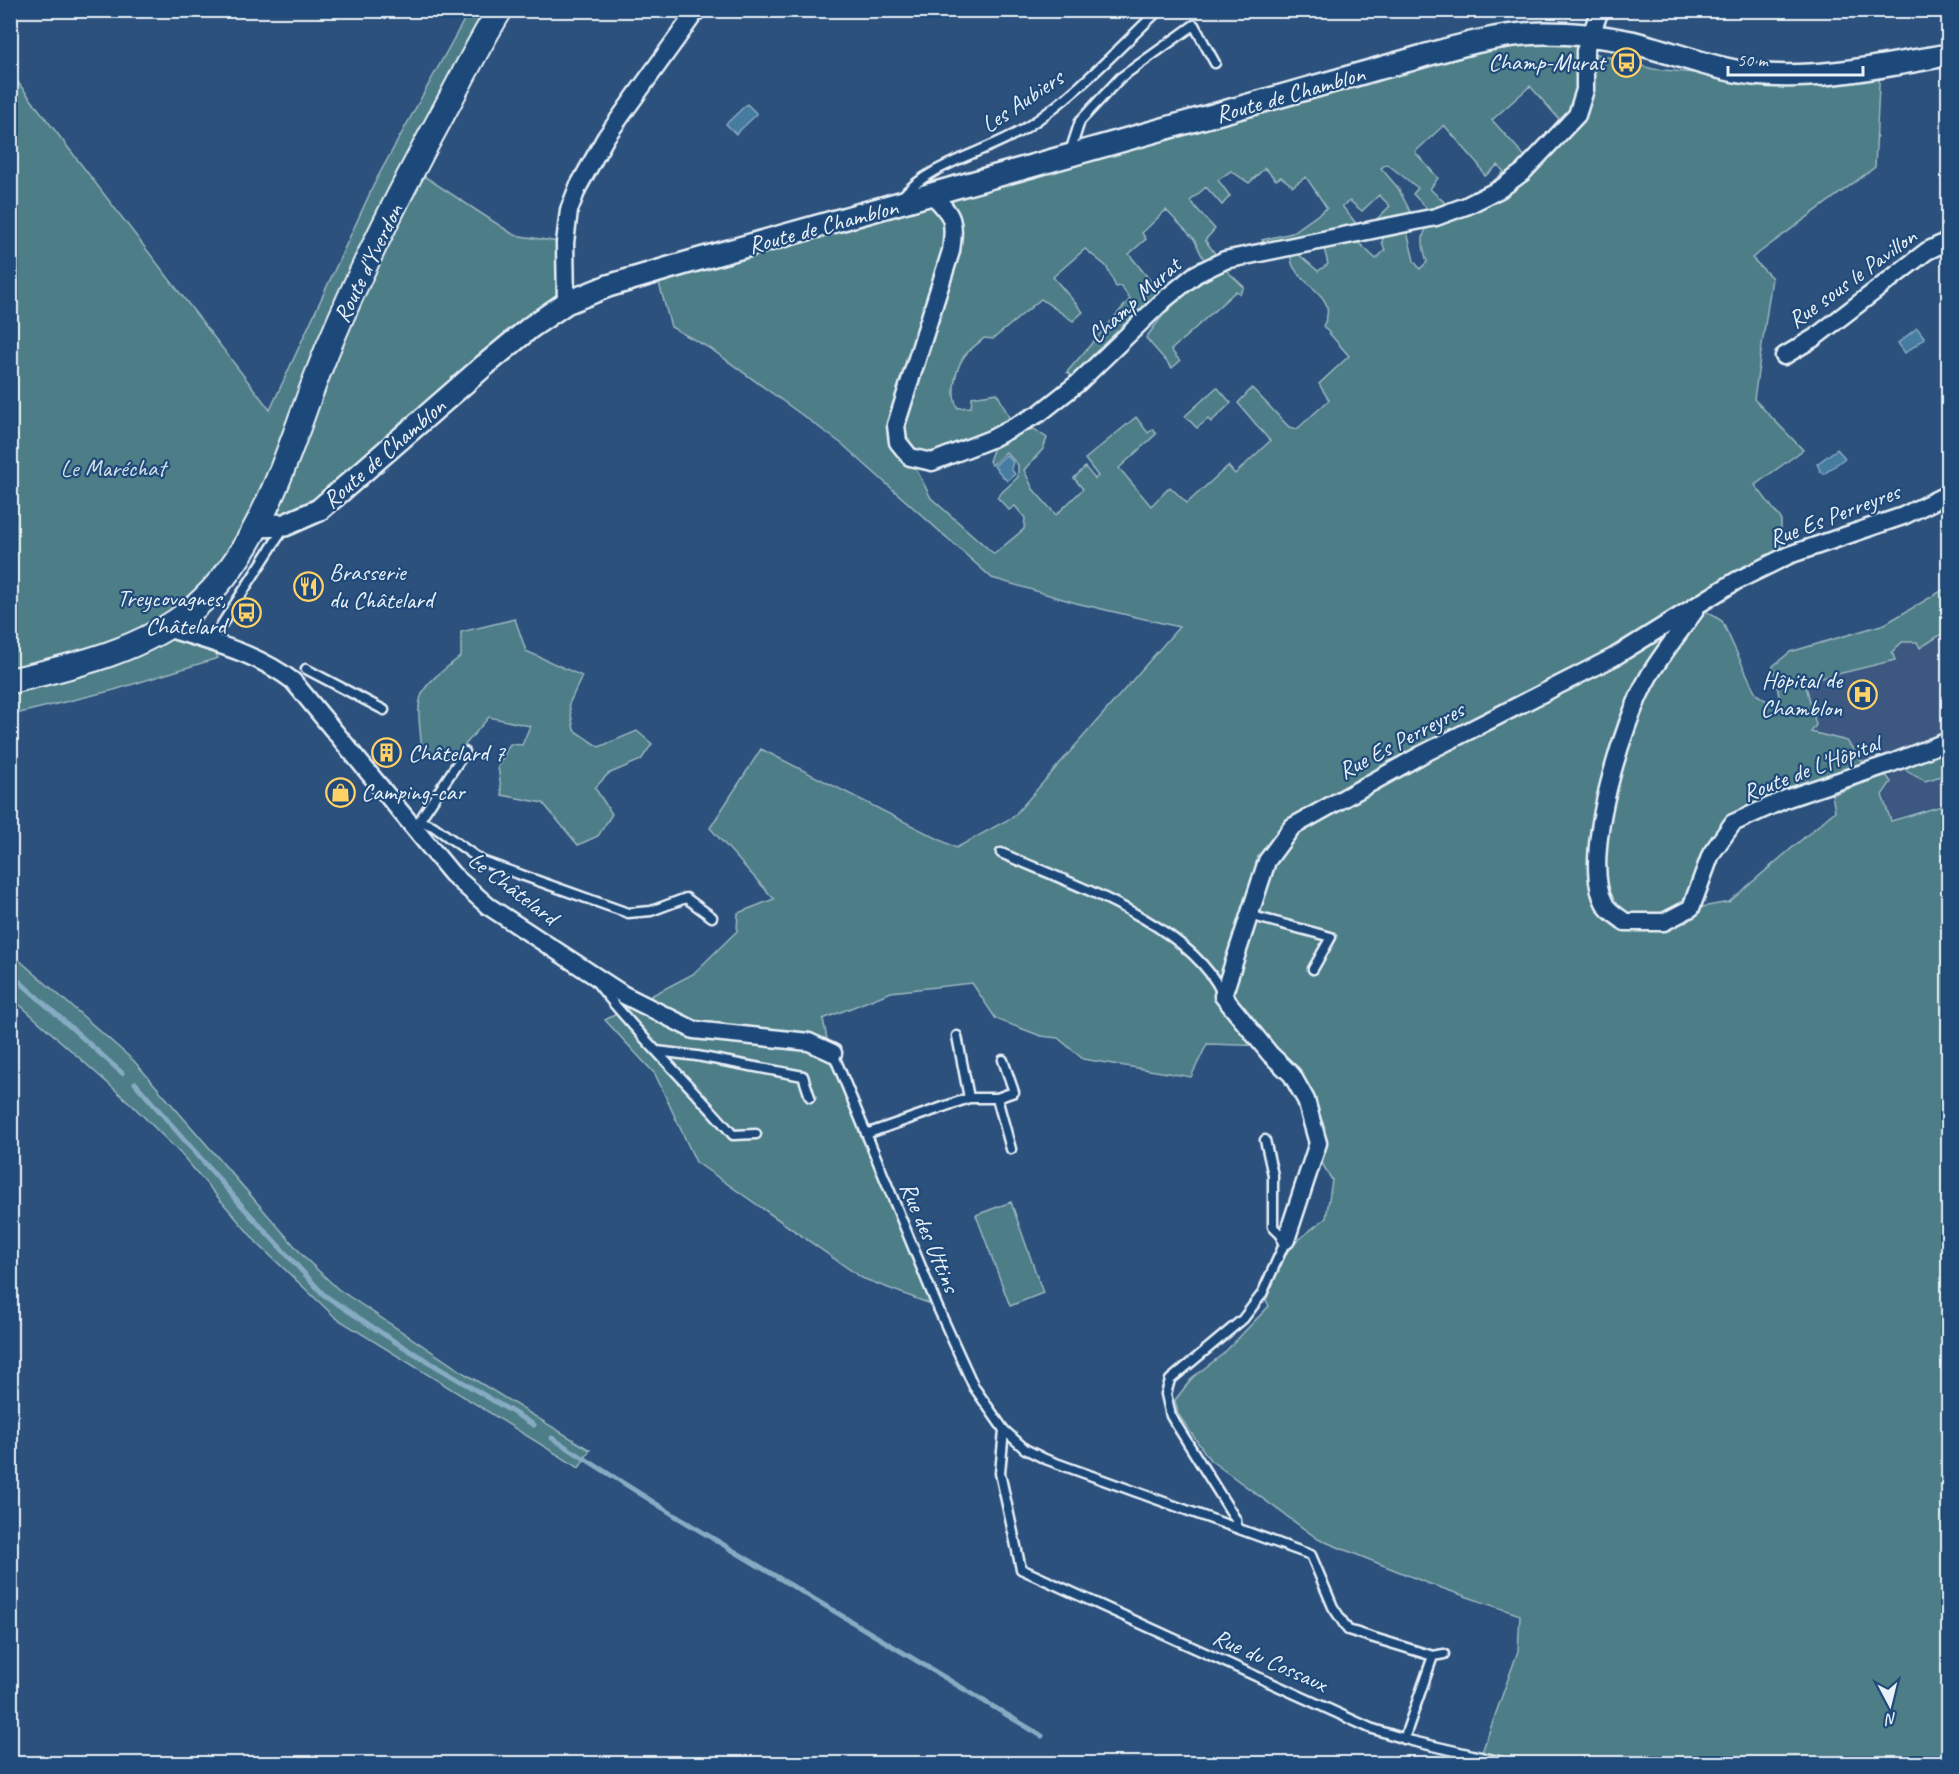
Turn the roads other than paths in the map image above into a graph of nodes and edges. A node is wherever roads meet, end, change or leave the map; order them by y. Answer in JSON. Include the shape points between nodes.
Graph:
{"nodes":[{"id":1,"x":500,"y":10,"type":"edge"},
{"id":2,"x":698,"y":10,"type":"edge"},
{"id":3,"x":1159,"y":10,"type":"edge"},
{"id":4,"x":1600,"y":10,"type":"edge"},
{"id":5,"x":1591,"y":35,"type":"junction"},
{"id":6,"x":1948,"y":55,"type":"edge"},
{"id":7,"x":1215,"y":63,"type":"dead end"},
{"id":8,"x":1070,"y":156,"type":"junction"},
{"id":9,"x":932,"y":195,"type":"junction"},
{"id":10,"x":895,"y":206,"type":"junction"},
{"id":11,"x":1948,"y":241,"type":"edge"},
{"id":12,"x":566,"y":303,"type":"junction"},
{"id":13,"x":1784,"y":356,"type":"dead end"},
{"id":14,"x":1948,"y":494,"type":"edge"},
{"id":15,"x":257,"y":525,"type":"junction"},
{"id":16,"x":285,"y":525,"type":"junction"},
{"id":17,"x":1698,"y":607,"type":"junction"},
{"id":18,"x":167,"y":628,"type":"junction"},
{"id":19,"x":211,"y":641,"type":"junction"},
{"id":20,"x":306,"y":669,"type":"dead end"},
{"id":21,"x":10,"y":681,"type":"edge"},
{"id":22,"x":384,"y":710,"type":"dead end"},
{"id":23,"x":1948,"y":741,"type":"edge"},
{"id":24,"x":465,"y":752,"type":"dead end"},
{"id":25,"x":415,"y":822,"type":"junction"},
{"id":26,"x":1001,"y":853,"type":"dead end"},
{"id":27,"x":1250,"y":915,"type":"junction"},
{"id":28,"x":712,"y":917,"type":"dead end"},
{"id":29,"x":1312,"y":969,"type":"dead end"},
{"id":30,"x":588,"y":971,"type":"junction"},
{"id":31,"x":1223,"y":996,"type":"junction"},
{"id":32,"x":957,"y":1036,"type":"dead end"},
{"id":33,"x":657,"y":1051,"type":"junction"},
{"id":34,"x":833,"y":1053,"type":"joint"},
{"id":35,"x":1002,"y":1060,"type":"dead end"},
{"id":36,"x":810,"y":1097,"type":"dead end"},
{"id":37,"x":969,"y":1098,"type":"junction"},
{"id":38,"x":997,"y":1098,"type":"junction"},
{"id":39,"x":756,"y":1134,"type":"dead end"},
{"id":40,"x":866,"y":1134,"type":"junction"},
{"id":41,"x":1264,"y":1140,"type":"dead end"},
{"id":42,"x":1011,"y":1149,"type":"dead end"},
{"id":43,"x":1286,"y":1240,"type":"junction"},
{"id":44,"x":1004,"y":1430,"type":"junction"},
{"id":45,"x":1238,"y":1528,"type":"junction"},
{"id":46,"x":1444,"y":1654,"type":"dead end"},
{"id":47,"x":1433,"y":1656,"type":"junction"},
{"id":48,"x":1404,"y":1739,"type":"junction"},
{"id":49,"x":1511,"y":1764,"type":"edge"}],
"edges":[{"from":1,"to":15,"type":"main road","name":"Route d'Yverdon","via":[[413,169],[357,283]]},
{"from":2,"to":12,"type":"street","via":[[606,137],[578,188],[569,210],[565,243]]},
{"from":3,"to":10,"type":"lane","name":"Les Aubiers","via":[[1078,87],[1025,129],[914,182]]},
{"from":4,"to":5,"type":"street","name":"Champ Murat"},
{"from":5,"to":6,"type":"street","name":"Route de Chamblon","via":[[1713,66],[1771,75],[1841,71]]},
{"from":5,"to":8,"type":"street","name":"Route de Chamblon","via":[[1546,33],[1488,40]]},
{"from":5,"to":9,"type":"street","name":"Champ Murat","via":[[1585,51],[1585,90],[1577,114],[1522,172],[1500,189],[1436,217],[1225,260],[1196,274],[1040,413],[991,439],[933,462],[909,457],[898,442],[896,425],[951,251],[950,211]]},
{"from":7,"to":8,"type":"lane","via":[[1194,25],[1120,78],[1080,121]]},
{"from":8,"to":9,"type":"street","name":"Route de Chamblon"},
{"from":9,"to":10,"type":"street","name":"Route de Chamblon"},
{"from":10,"to":12,"type":"street","name":"Route de Chamblon","via":[[618,283]]},
{"from":11,"to":13,"type":"street","name":"Rue sous le Pavillon","via":[[1927,251],[1814,338]]},
{"from":12,"to":16,"type":"street","name":"Route de Chamblon","via":[[485,365],[319,510]]},
{"from":14,"to":17,"type":"street","name":"Rue Es Perreyres","via":[[1903,516],[1789,555],[1736,581]]},
{"from":15,"to":16,"type":"street","name":"Route de Chamblon"},
{"from":15,"to":18,"type":"main road","via":[[239,559],[219,584]]},
{"from":16,"to":19,"type":"lane"},
{"from":17,"to":23,"type":"street","name":"Route de L'Hôpital","via":[[1649,677],[1622,736],[1608,793],[1595,869],[1605,904],[1625,922],[1664,922],[1691,908],[1711,854],[1733,823],[1788,798]]},
{"from":17,"to":27,"type":"street","name":"Rue Es Perreyres","via":[[1614,657],[1421,755],[1292,827],[1267,861]]},
{"from":18,"to":19,"type":"street","name":"Le Châtelard"},
{"from":18,"to":21,"type":"main road","via":[[126,649]]},
{"from":19,"to":25,"type":"street","name":"Le Châtelard","via":[[261,660],[293,681]]},
{"from":20,"to":22,"type":"lane"},
{"from":24,"to":25,"type":"lane"},
{"from":25,"to":28,"type":"lane","via":[[433,826],[482,861],[628,913],[651,911],[686,898]]},
{"from":25,"to":30,"type":"street","name":"Le Châtelard","via":[[452,874],[488,906]]},
{"from":26,"to":31,"type":"lane","via":[[1133,911],[1213,973]]},
{"from":27,"to":29,"type":"lane","via":[[1330,937]]},
{"from":27,"to":31,"type":"street","name":"Rue Es Perreyres"},
{"from":30,"to":33,"type":"lane","via":[[630,1025]]},
{"from":30,"to":34,"type":"street","name":"Le Châtelard","via":[[624,995],[694,1030],[808,1042]]},
{"from":31,"to":43,"type":"street","via":[[1292,1075],[1306,1100],[1318,1143]]},
{"from":32,"to":37,"type":"lane"},
{"from":33,"to":36,"type":"lane","via":[[803,1076]]},
{"from":33,"to":39,"type":"lane","via":[[733,1135]]},
{"from":34,"to":40,"type":"lane","name":"Rue des Uttins"},
{"from":35,"to":38,"type":"lane","via":[[1014,1092]]},
{"from":37,"to":38,"type":"lane"},
{"from":37,"to":40,"type":"lane"},
{"from":38,"to":42,"type":"lane"},
{"from":40,"to":44,"type":"lane","name":"Rue des Uttins","via":[[974,1387]]},
{"from":41,"to":43,"type":"lane","via":[[1273,1175],[1272,1227]]},
{"from":43,"to":45,"type":"lane","via":[[1262,1294],[1243,1320],[1166,1386],[1171,1416]]},
{"from":44,"to":45,"type":"lane","via":[[1045,1460]]},
{"from":44,"to":48,"type":"lane","name":"Rue du Cossaux","via":[[1000,1473],[1021,1569],[1370,1728]]},
{"from":45,"to":47,"type":"lane","via":[[1311,1555],[1348,1630]]},
{"from":46,"to":47,"type":"lane"},
{"from":47,"to":48,"type":"lane"},
{"from":48,"to":49,"type":"lane","name":"Rue du Cossaux"}]}
